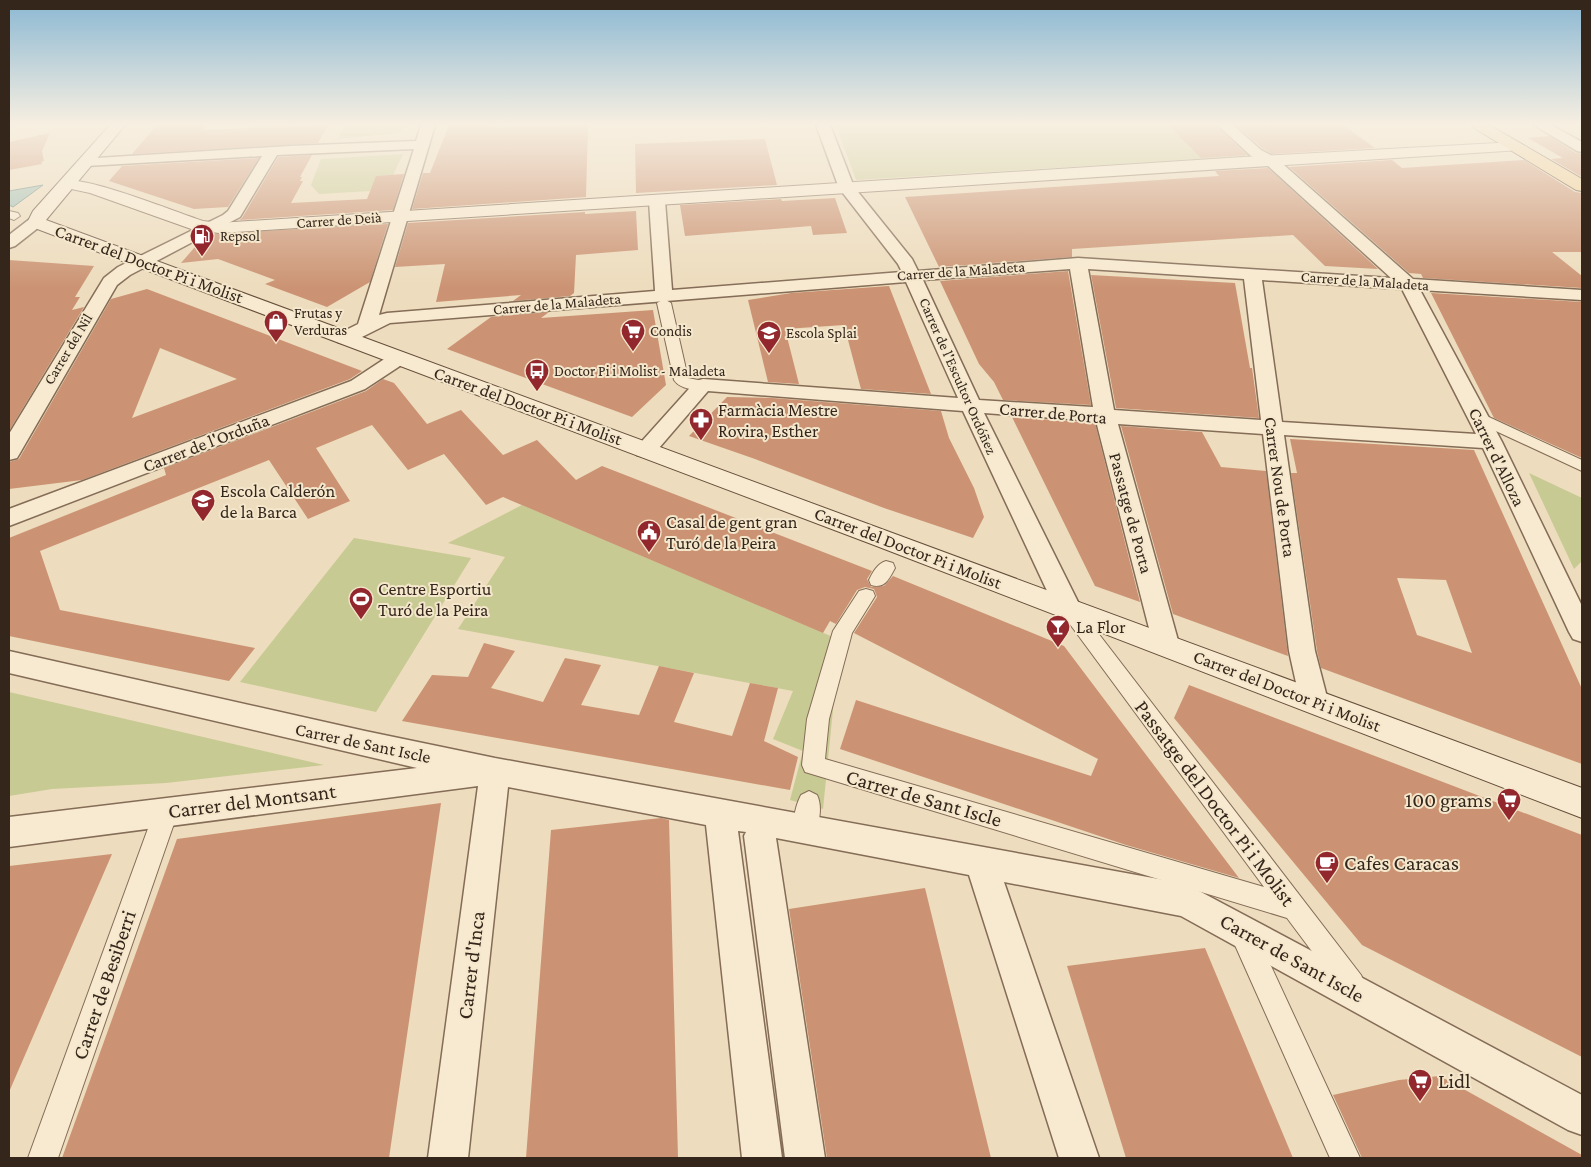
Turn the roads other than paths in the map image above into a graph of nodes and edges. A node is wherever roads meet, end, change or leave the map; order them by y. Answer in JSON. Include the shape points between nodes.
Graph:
{"nodes":[{"id":1,"x":72,"y":179,"type":"edge"},
{"id":2,"x":255,"y":179,"type":"edge"},
{"id":3,"x":411,"y":179,"type":"edge"},
{"id":4,"x":844,"y":179,"type":"edge"},
{"id":5,"x":981,"y":179,"type":"edge"},
{"id":6,"x":1292,"y":179,"type":"edge"},
{"id":7,"x":1571,"y":179,"type":"edge"},
{"id":8,"x":68,"y":184,"type":"junction"},
{"id":9,"x":1582,"y":186,"type":"edge"},
{"id":10,"x":847,"y":188,"type":"junction"},
{"id":11,"x":657,"y":201,"type":"junction"},
{"id":12,"x":400,"y":216,"type":"junction"},
{"id":13,"x":36,"y":220,"type":"junction"},
{"id":14,"x":210,"y":228,"type":"junction"},
{"id":15,"x":9,"y":243,"type":"edge"},
{"id":16,"x":144,"y":261,"type":"junction"},
{"id":17,"x":1078,"y":263,"type":"junction"},
{"id":18,"x":1252,"y":273,"type":"junction"},
{"id":19,"x":912,"y":275,"type":"junction"},
{"id":20,"x":1408,"y":284,"type":"junction"},
{"id":21,"x":1582,"y":295,"type":"edge"},
{"id":22,"x":664,"y":299,"type":"junction"},
{"id":23,"x":366,"y":326,"type":"junction"},
{"id":24,"x":345,"y":338,"type":"junction"},
{"id":25,"x":399,"y":358,"type":"junction"},
{"id":26,"x":703,"y":385,"type":"junction"},
{"id":27,"x":972,"y":406,"type":"junction"},
{"id":28,"x":1105,"y":417,"type":"junction"},
{"id":29,"x":1478,"y":417,"type":"junction"},
{"id":30,"x":1272,"y":429,"type":"junction"},
{"id":31,"x":1491,"y":442,"type":"junction"},
{"id":32,"x":645,"y":450,"type":"junction"},
{"id":33,"x":9,"y":453,"type":"edge"},
{"id":34,"x":1582,"y":466,"type":"edge"},
{"id":35,"x":9,"y":518,"type":"edge"},
{"id":36,"x":876,"y":582,"type":"dead end"},
{"id":37,"x":1068,"y":608,"type":"junction"},
{"id":38,"x":1582,"y":632,"type":"edge"},
{"id":39,"x":1166,"y":644,"type":"junction"},
{"id":40,"x":9,"y":662,"type":"edge"},
{"id":41,"x":1314,"y":701,"type":"junction"},
{"id":42,"x":813,"y":765,"type":"joint"},
{"id":43,"x":495,"y":771,"type":"junction"},
{"id":44,"x":1582,"y":803,"type":"edge"},
{"id":45,"x":166,"y":812,"type":"junction"},
{"id":46,"x":720,"y":813,"type":"junction"},
{"id":47,"x":9,"y":832,"type":"edge"},
{"id":48,"x":760,"y":836,"type":"dead end"},
{"id":49,"x":981,"y":861,"type":"junction"},
{"id":50,"x":1294,"y":908,"type":"junction"},
{"id":51,"x":1242,"y":931,"type":"junction"},
{"id":52,"x":1362,"y":997,"type":"junction"},
{"id":53,"x":1582,"y":1116,"type":"edge"},
{"id":54,"x":43,"y":1158,"type":"edge"},
{"id":55,"x":448,"y":1158,"type":"edge"},
{"id":56,"x":762,"y":1158,"type":"edge"},
{"id":57,"x":805,"y":1158,"type":"edge"},
{"id":58,"x":1079,"y":1158,"type":"edge"},
{"id":59,"x":1345,"y":1158,"type":"edge"}],
"edges":[{"from":1,"to":8,"type":"street"},
{"from":2,"to":14,"type":"street","name":"Carrer del Nil","via":[[234,214]]},
{"from":3,"to":12,"type":"street"},
{"from":4,"to":10,"type":"street","name":"Carrer de l'Escultor Ordóñez"},
{"from":5,"to":10,"type":"street","name":"Carrer de Deià"},
{"from":6,"to":20,"type":"street"},
{"from":7,"to":9,"type":"main road"},
{"from":8,"to":13,"type":"street"},
{"from":8,"to":14,"type":"street","via":[[94,189]]},
{"from":10,"to":11,"type":"street","name":"Carrer de Deià"},
{"from":10,"to":19,"type":"street","name":"Carrer de l'Escultor Ordóñez"},
{"from":11,"to":12,"type":"street","name":"Carrer de Deià"},
{"from":11,"to":22,"type":"street"},
{"from":12,"to":14,"type":"street","name":"Carrer de Deià"},
{"from":12,"to":23,"type":"street"},
{"from":13,"to":15,"type":"street"},
{"from":13,"to":16,"type":"street","name":"Carrer del Doctor Pi i Molist","via":[[47,227]]},
{"from":14,"to":16,"type":"street","name":"Carrer del Nil"},
{"from":16,"to":24,"type":"street","name":"Carrer del Doctor Pi i Molist"},
{"from":16,"to":33,"type":"street","name":"Carrer del Nil","via":[[116,276],[104,290]]},
{"from":17,"to":18,"type":"street","name":"Carrer de la Maladeta"},
{"from":17,"to":19,"type":"street","name":"Carrer de la Maladeta"},
{"from":17,"to":28,"type":"street","name":"Passatge de Porta"},
{"from":18,"to":20,"type":"street","name":"Carrer de la Maladeta"},
{"from":18,"to":30,"type":"street","name":"Carrer Nou de Porta"},
{"from":19,"to":22,"type":"street","name":"Carrer de la Maladeta"},
{"from":19,"to":27,"type":"street","name":"Carrer de l'Escultor Ordóñez"},
{"from":20,"to":21,"type":"street","name":"Carrer de la Maladeta"},
{"from":20,"to":29,"type":"street","name":"Carrer d'Alloza"},
{"from":22,"to":23,"type":"street","name":"Carrer de la Maladeta","via":[[387,318]]},
{"from":22,"to":26,"type":"street","via":[[681,380]]},
{"from":23,"to":24,"type":"street","name":"Carrer de la Maladeta"},
{"from":24,"to":25,"type":"street","name":"Carrer del Doctor Pi i Molist"},
{"from":25,"to":32,"type":"street","name":"Carrer del Doctor Pi i Molist"},
{"from":25,"to":35,"type":"street","name":"Carrer de l'Orduña","via":[[358,385]]},
{"from":26,"to":27,"type":"street","name":"Carrer de Porta"},
{"from":26,"to":32,"type":"street"},
{"from":27,"to":28,"type":"street","name":"Carrer de Porta"},
{"from":27,"to":37,"type":"street","name":"Carrer de l'Escultor Ordóñez"},
{"from":28,"to":30,"type":"street","name":"Carrer de Porta"},
{"from":28,"to":39,"type":"street","name":"Passatge de Porta"},
{"from":29,"to":31,"type":"street","name":"Carrer d'Alloza"},
{"from":29,"to":34,"type":"street"},
{"from":30,"to":31,"type":"street","name":"Carrer de Porta"},
{"from":30,"to":41,"type":"street","name":"Carrer Nou de Porta","via":[[1302,651]]},
{"from":31,"to":38,"type":"street","name":"Carrer d'Alloza"},
{"from":32,"to":37,"type":"street","name":"Carrer del Doctor Pi i Molist"},
{"from":36,"to":42,"type":"street","via":[[843,631],[818,718]]},
{"from":37,"to":39,"type":"street","name":"Carrer del Doctor Pi i Molist"},
{"from":37,"to":50,"type":"street","name":"Passatge del Doctor Pi i Molist"},
{"from":39,"to":41,"type":"street","name":"Carrer del Doctor Pi i Molist"},
{"from":40,"to":43,"type":"street","name":"Carrer de Sant Iscle"},
{"from":41,"to":44,"type":"street","name":"Carrer del Doctor Pi i Molist"},
{"from":42,"to":50,"type":"street","name":"Carrer de Sant Iscle"},
{"from":43,"to":45,"type":"street","name":"Carrer del Montsant"},
{"from":43,"to":46,"type":"street","name":"Carrer de Sant Iscle"},
{"from":43,"to":55,"type":"street","name":"Carrer d'Inca"},
{"from":45,"to":47,"type":"street","name":"Carrer del Montsant"},
{"from":45,"to":54,"type":"street","name":"Carrer de Besiberri"},
{"from":46,"to":49,"type":"street","name":"Carrer de Sant Iscle","via":[[807,815]]},
{"from":46,"to":56,"type":"street"},
{"from":48,"to":57,"type":"street"},
{"from":49,"to":51,"type":"street","name":"Carrer de Sant Iscle","via":[[1186,900]]},
{"from":49,"to":58,"type":"street"},
{"from":50,"to":52,"type":"street","name":"Passatge del Doctor Pi i Molist"},
{"from":51,"to":52,"type":"street","name":"Carrer de Sant Iscle"},
{"from":51,"to":59,"type":"street"},
{"from":52,"to":53,"type":"street","name":"Carrer de Sant Iscle"}]}
